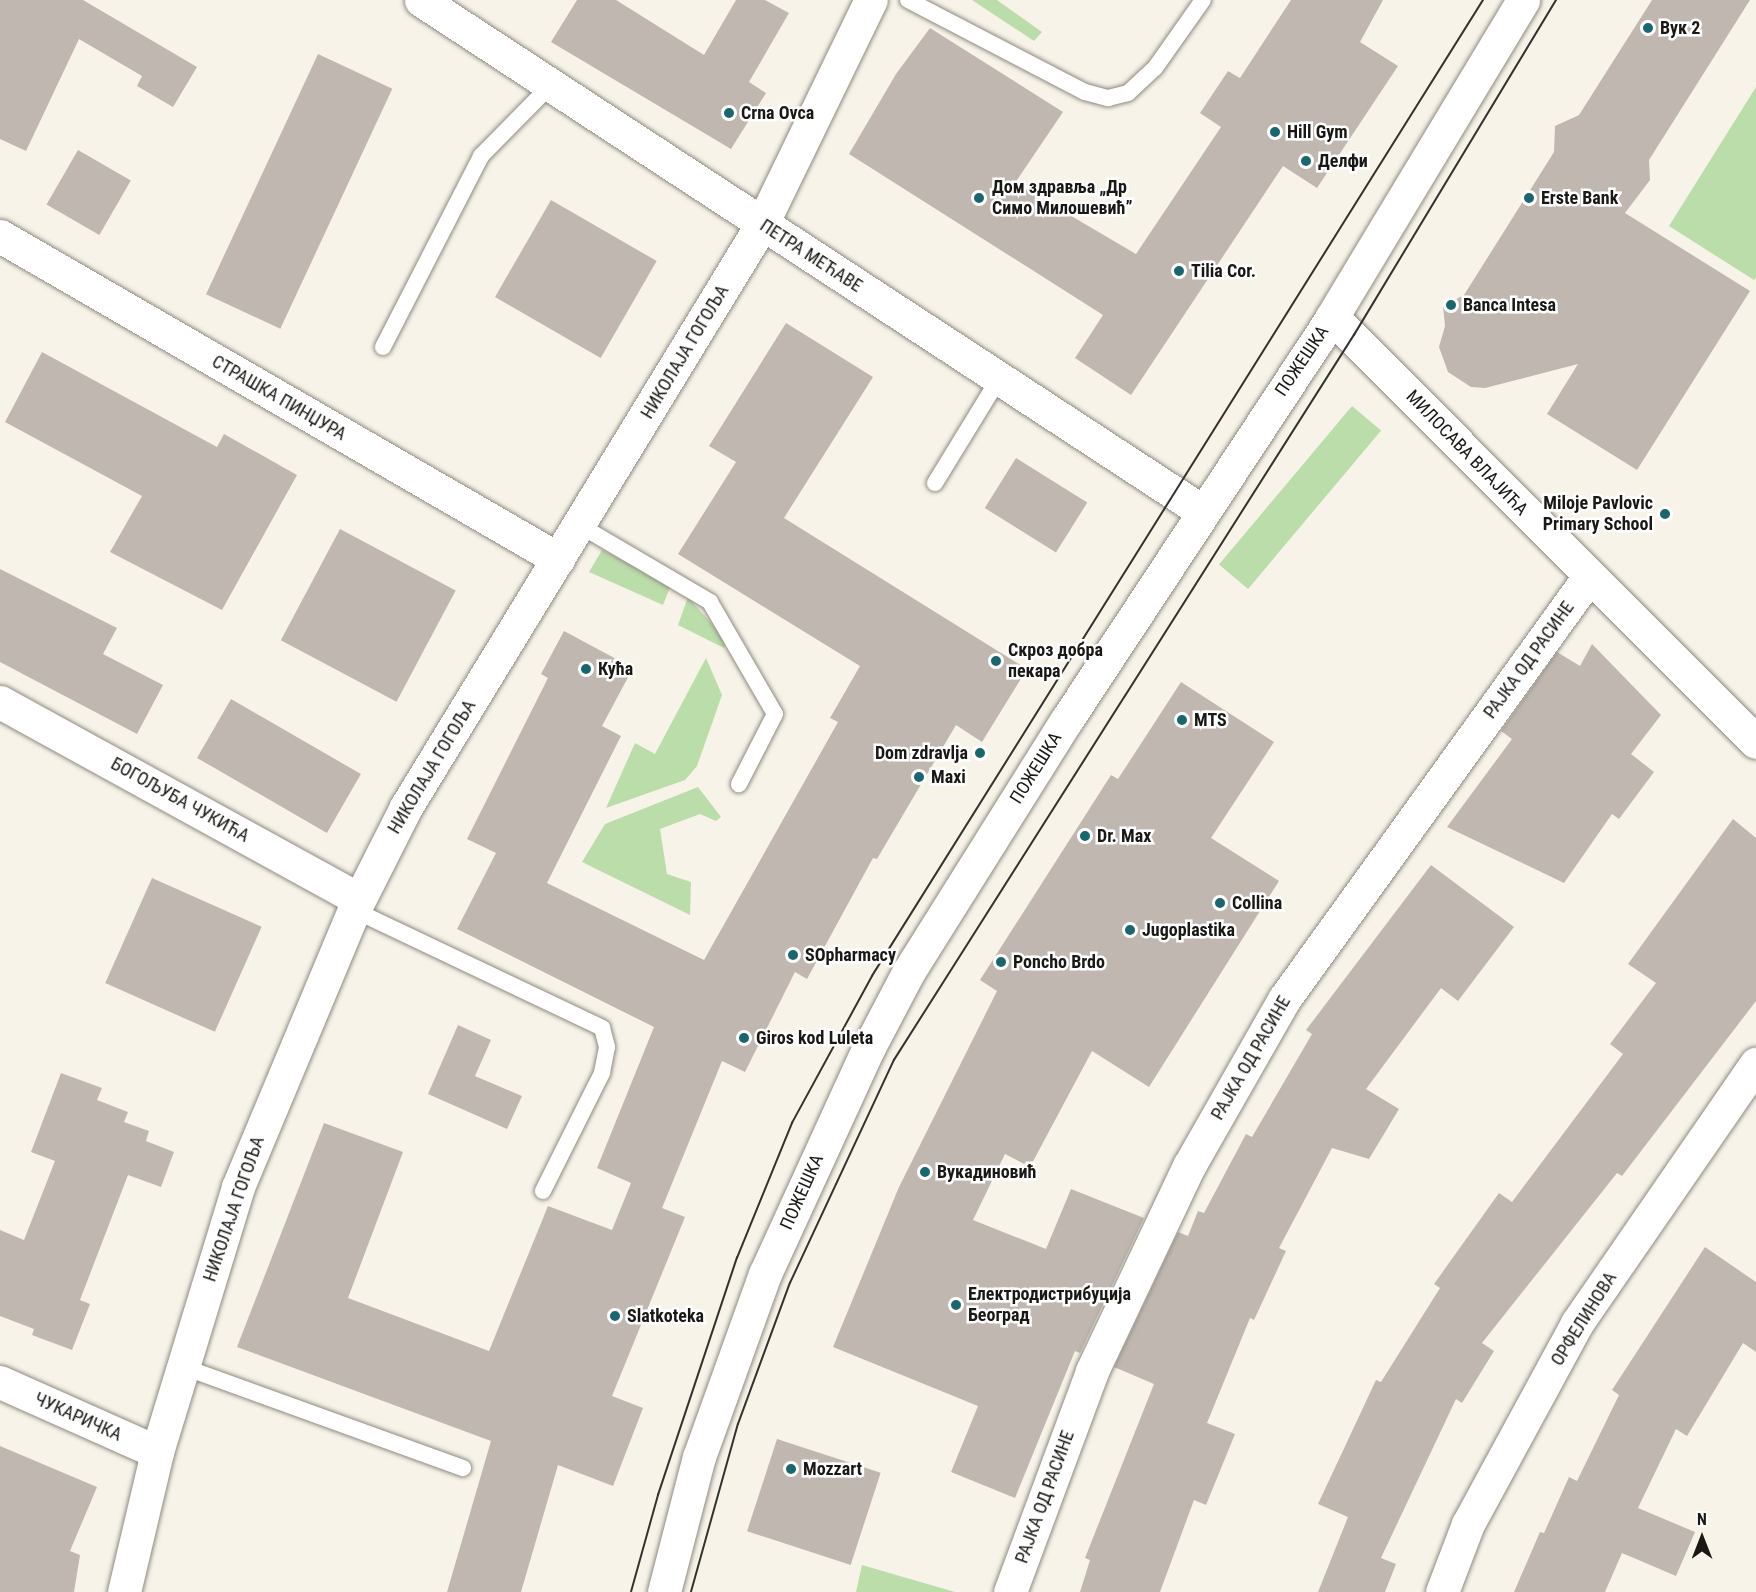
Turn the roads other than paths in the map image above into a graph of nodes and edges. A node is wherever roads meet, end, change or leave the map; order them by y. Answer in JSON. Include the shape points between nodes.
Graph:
{"nodes":[{"id":1,"x":421,"y":0,"type":"edge"},
{"id":2,"x":872,"y":0,"type":"edge"},
{"id":3,"x":908,"y":0,"type":"edge"},
{"id":4,"x":1203,"y":0,"type":"edge"},
{"id":5,"x":1523,"y":0,"type":"edge"},
{"id":6,"x":549,"y":87,"type":"junction"},
{"id":7,"x":762,"y":224,"type":"junction"},
{"id":8,"x":0,"y":236,"type":"edge"},
{"id":9,"x":1332,"y":317,"type":"junction"},
{"id":10,"x":384,"y":347,"type":"dead end"},
{"id":11,"x":998,"y":380,"type":"junction"},
{"id":12,"x":935,"y":483,"type":"dead end"},
{"id":13,"x":1202,"y":511,"type":"junction"},
{"id":14,"x":579,"y":525,"type":"junction"},
{"id":15,"x":558,"y":559,"type":"junction"},
{"id":16,"x":1588,"y":578,"type":"junction"},
{"id":17,"x":0,"y":702,"type":"edge"},
{"id":18,"x":1756,"y":742,"type":"edge"},
{"id":19,"x":739,"y":784,"type":"dead end"},
{"id":20,"x":356,"y":904,"type":"junction"},
{"id":21,"x":1756,"y":1064,"type":"edge"},
{"id":22,"x":543,"y":1191,"type":"dead end"},
{"id":23,"x":181,"y":1366,"type":"junction"},
{"id":24,"x":0,"y":1382,"type":"edge"},
{"id":25,"x":157,"y":1452,"type":"junction"},
{"id":26,"x":463,"y":1468,"type":"dead end"},
{"id":27,"x":124,"y":1592,"type":"edge"},
{"id":28,"x":664,"y":1592,"type":"edge"},
{"id":29,"x":1010,"y":1592,"type":"edge"},
{"id":30,"x":1442,"y":1592,"type":"edge"}],
"edges":[{"from":1,"to":6,"type":"street","name":"ПЕТРА МЕЋАВЕ"},
{"from":2,"to":7,"type":"street","name":"НИКОЛАЈА ГОГОЉА"},
{"from":3,"to":4,"type":"lane","via":[[1085,92],[1108,98],[1128,93],[1155,68]]},
{"from":5,"to":9,"type":"street","name":"ПОЖЕШКА"},
{"from":6,"to":7,"type":"street","name":"ПЕТРА МЕЋАВЕ"},
{"from":6,"to":10,"type":"lane","via":[[481,156]]},
{"from":7,"to":11,"type":"street","name":"ПЕТРА МЕЋАВЕ"},
{"from":7,"to":14,"type":"street","name":"НИКОЛАЈА ГОГОЉА"},
{"from":8,"to":15,"type":"street","name":"СТРАШКА ПИНЏУРА"},
{"from":9,"to":13,"type":"street","name":"ПОЖЕШКА"},
{"from":9,"to":16,"type":"street","name":"МИЛОСАВА ВЛАЈИЋА","via":[[1373,353]]},
{"from":11,"to":12,"type":"lane"},
{"from":11,"to":13,"type":"street","name":"ПЕТРА МЕЋАВЕ"},
{"from":13,"to":28,"type":"street","name":"ПОЖЕШКА","via":[[975,864],[868,1049],[749,1319],[699,1457]]},
{"from":14,"to":15,"type":"street","name":"НИКОЛАЈА ГОГОЉА"},
{"from":14,"to":19,"type":"lane","via":[[710,602],[775,714]]},
{"from":15,"to":20,"type":"street","name":"НИКОЛАЈА ГОГОЉА","via":[[406,807]]},
{"from":16,"to":18,"type":"street","name":"МИЛОСАВА ВЛАЈИЋА"},
{"from":16,"to":29,"type":"street","name":"РАЈКА ОД РАСИНЕ","via":[[1285,998],[1200,1147],[1092,1371]]},
{"from":17,"to":20,"type":"street","name":"БОГОЉУБА ЧУКИЋА"},
{"from":20,"to":22,"type":"lane","via":[[602,1028],[607,1047],[602,1073]]},
{"from":20,"to":23,"type":"street","name":"НИКОЛАЈА ГОГОЉА","via":[[238,1187]]},
{"from":21,"to":30,"type":"street","name":"ОРФЕЛИНОВА","via":[[1577,1323],[1468,1524]]},
{"from":23,"to":25,"type":"street","name":"НИКОЛАЈА ГОГОЉА"},
{"from":23,"to":26,"type":"lane"},
{"from":24,"to":25,"type":"street","name":"ЧУКАРИЧКА"},
{"from":25,"to":27,"type":"street","name":"НИКОЛАЈА ГОГОЉА"}]}
